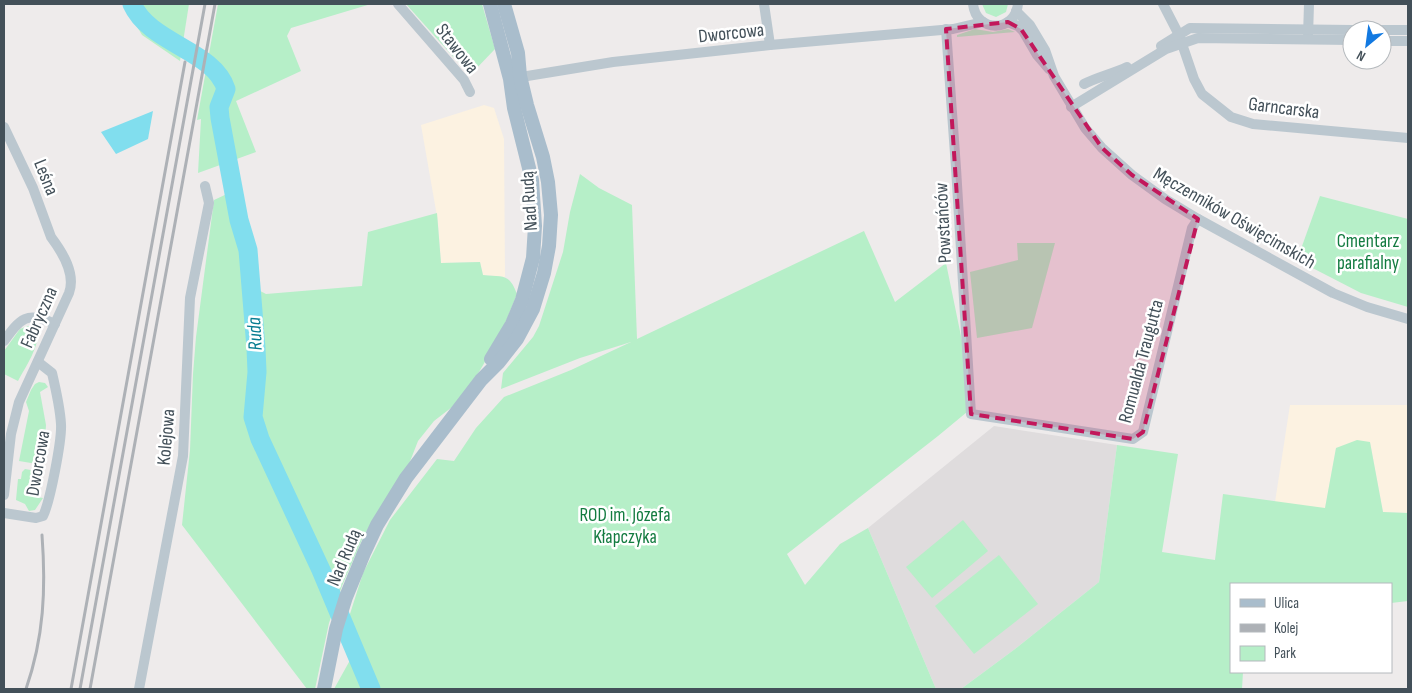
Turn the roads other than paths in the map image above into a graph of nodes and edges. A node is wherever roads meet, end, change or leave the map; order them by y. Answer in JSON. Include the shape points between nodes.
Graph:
{"nodes":[{"id":1,"x":398,"y":4,"type":"edge"},
{"id":2,"x":490,"y":4,"type":"edge"},
{"id":3,"x":504,"y":4,"type":"edge"},
{"id":4,"x":764,"y":4,"type":"edge"},
{"id":5,"x":1163,"y":4,"type":"edge"},
{"id":6,"x":1308,"y":4,"type":"edge"},
{"id":7,"x":973,"y":6,"type":"edge"},
{"id":8,"x":1017,"y":7,"type":"edge"},
{"id":9,"x":983,"y":22,"type":"junction"},
{"id":10,"x":1008,"y":22,"type":"junction"},
{"id":11,"x":957,"y":28,"type":"junction"},
{"id":12,"x":946,"y":29,"type":"junction"},
{"id":13,"x":1392,"y":30,"type":"edge"},
{"id":14,"x":1408,"y":30,"type":"edge"},
{"id":15,"x":1342,"y":31,"type":"edge"},
{"id":16,"x":1308,"y":35,"type":"junction"},
{"id":17,"x":1180,"y":39,"type":"junction"},
{"id":18,"x":1342,"y":39,"type":"edge"},
{"id":19,"x":1392,"y":41,"type":"edge"},
{"id":20,"x":1408,"y":41,"type":"edge"},
{"id":21,"x":770,"y":45,"type":"junction"},
{"id":22,"x":1054,"y":76,"type":"junction"},
{"id":23,"x":515,"y":78,"type":"junction"},
{"id":24,"x":1084,"y":84,"type":"dead end"},
{"id":25,"x":470,"y":92,"type":"dead end"},
{"id":26,"x":1071,"y":107,"type":"junction"},
{"id":27,"x":4,"y":129,"type":"edge"},
{"id":28,"x":1408,"y":138,"type":"edge"},
{"id":29,"x":204,"y":186,"type":"dead end"},
{"id":30,"x":1198,"y":218,"type":"junction"},
{"id":31,"x":54,"y":242,"type":"joint"},
{"id":32,"x":1408,"y":319,"type":"edge"},
{"id":33,"x":54,"y":324,"type":"junction"},
{"id":34,"x":4,"y":341,"type":"edge"},
{"id":35,"x":38,"y":362,"type":"junction"},
{"id":36,"x":971,"y":414,"type":"joint"},
{"id":37,"x":4,"y":495,"type":"edge"},
{"id":38,"x":4,"y":513,"type":"edge"},
{"id":39,"x":139,"y":689,"type":"edge"},
{"id":40,"x":324,"y":689,"type":"edge"}],
"edges":[{"from":1,"to":25,"type":"street","name":"Stawowa","via":[[464,80]]},
{"from":2,"to":23,"type":"main road","name":"Nad Rudą"},
{"from":3,"to":23,"type":"main road","name":"Nad Rudą","via":[[518,53]]},
{"from":4,"to":21,"type":"street"},
{"from":5,"to":17,"type":"street","name":"Garncarska"},
{"from":6,"to":16,"type":"street"},
{"from":7,"to":9,"type":"street"},
{"from":7,"to":11,"type":"street"},
{"from":8,"to":10,"type":"street"},
{"from":8,"to":22,"type":"street","via":[[1045,50]]},
{"from":9,"to":10,"type":"street","name":"Dworcowa","via":[[996,26]]},
{"from":9,"to":11,"type":"street","name":"Dworcowa"},
{"from":10,"to":22,"type":"street","via":[[1023,31]]},
{"from":11,"to":12,"type":"street","name":"Dworcowa"},
{"from":12,"to":21,"type":"street","name":"Dworcowa"},
{"from":12,"to":36,"type":"street","name":"Powstańców"},
{"from":13,"to":14,"type":"street"},
{"from":15,"to":16,"type":"street"},
{"from":16,"to":17,"type":"street"},
{"from":16,"to":18,"type":"street"},
{"from":17,"to":24,"type":"street"},
{"from":17,"to":26,"type":"street"},
{"from":17,"to":28,"type":"street","name":"Garncarska","via":[[1202,94],[1231,117],[1253,124]]},
{"from":19,"to":20,"type":"street"},
{"from":21,"to":23,"type":"street","name":"Dworcowa","via":[[613,62]]},
{"from":22,"to":26,"type":"street","name":"Męczenników Oświęcimskich"},
{"from":23,"to":40,"type":"main road","name":"Nad Rudą","via":[[514,108],[534,196],[536,226],[532,258],[518,309],[481,380],[406,478],[370,540],[336,629]]},
{"from":26,"to":30,"type":"street","name":"Męczenników Oświęcimskich","via":[[1102,148],[1132,175]]},
{"from":27,"to":31,"type":"street","name":"Leśna"},
{"from":29,"to":39,"type":"street","name":"Kolejowa","via":[[209,203],[190,298],[182,456]]},
{"from":30,"to":32,"type":"street","name":"Męczenników Oświęcimskich","via":[[1333,293]]},
{"from":30,"to":36,"type":"street","name":"Romualda Traugutta","via":[[1192,228],[1143,432],[1133,439]]},
{"from":31,"to":33,"type":"street","name":"Fabryczna","via":[[72,279],[72,286]]},
{"from":33,"to":34,"type":"street","via":[[27,317],[19,321]]},
{"from":33,"to":35,"type":"street","name":"Fabryczna"},
{"from":35,"to":37,"type":"street","name":"Fabryczna","via":[[15,417]]},
{"from":35,"to":38,"type":"street","name":"Dworcowa","via":[[52,373],[61,425],[48,503],[43,516],[36,518]]}]}
